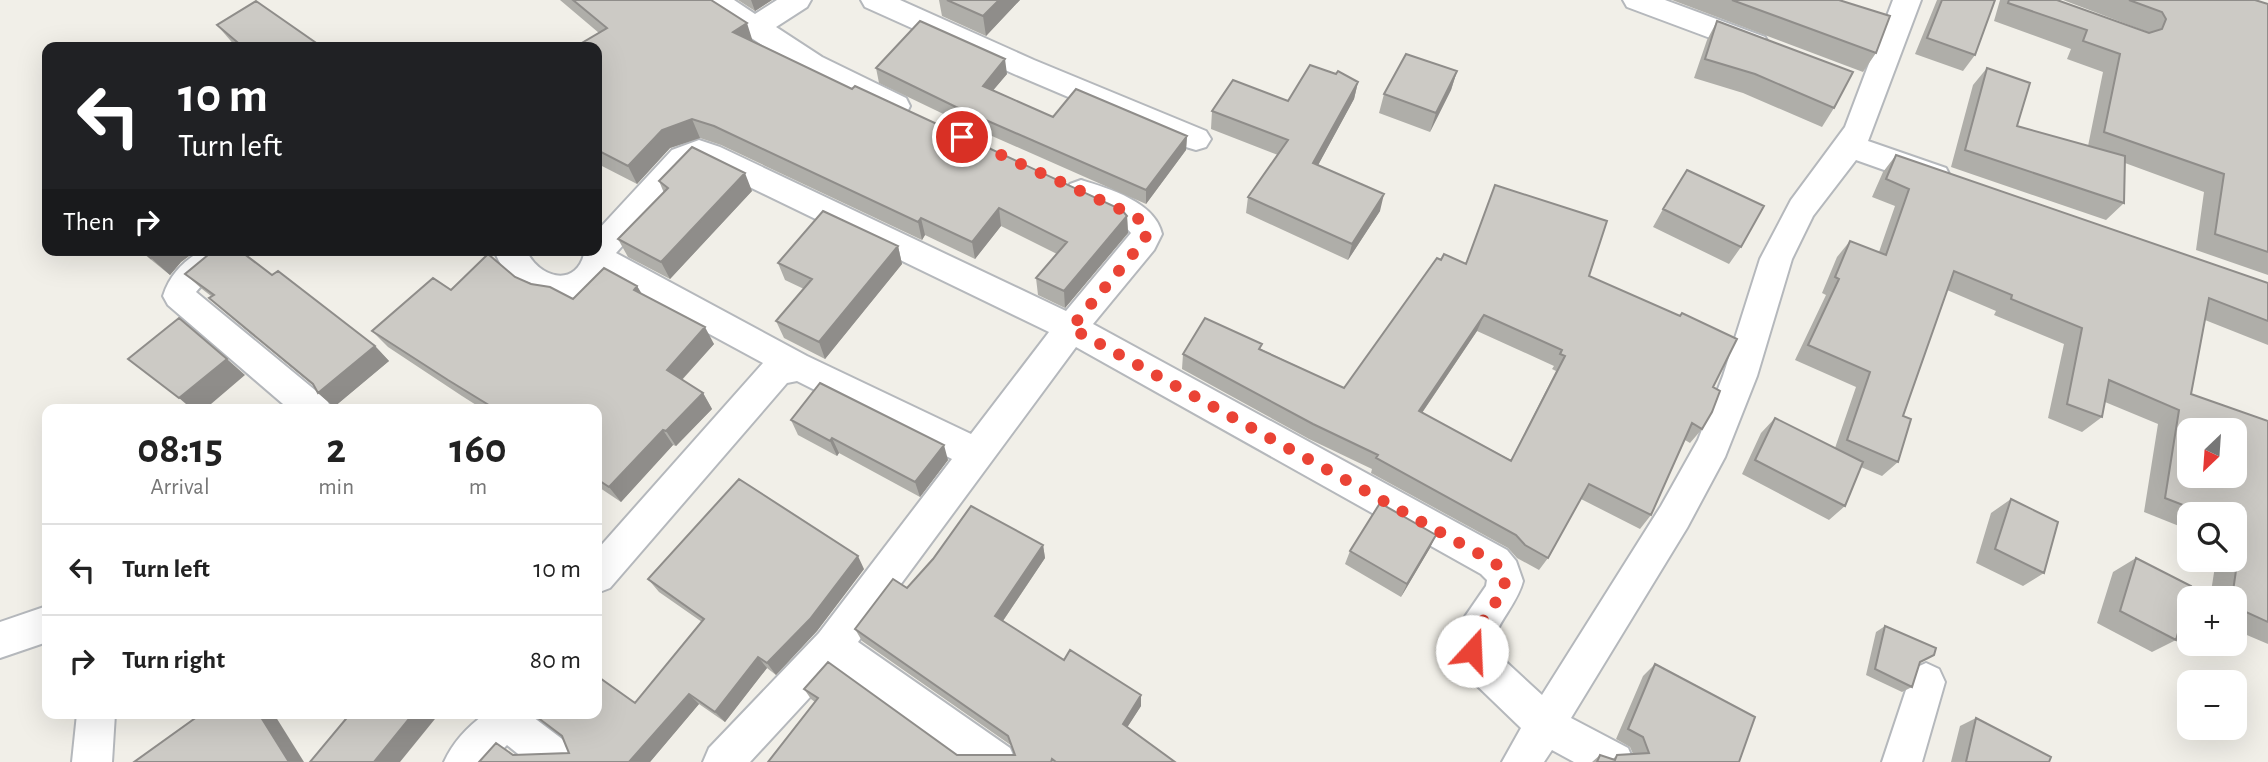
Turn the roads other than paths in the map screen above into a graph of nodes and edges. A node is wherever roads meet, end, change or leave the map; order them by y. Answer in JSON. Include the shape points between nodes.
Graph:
{"nodes":[{"id":1,"x":714,"y":0,"type":"edge"},
{"id":2,"x":796,"y":0,"type":"edge"},
{"id":3,"x":875,"y":0,"type":"edge"},
{"id":4,"x":1637,"y":0,"type":"edge"},
{"id":5,"x":1907,"y":0,"type":"edge"},
{"id":6,"x":755,"y":27,"type":"junction"},
{"id":7,"x":1775,"y":52,"type":"edge"},
{"id":8,"x":925,"y":120,"type":"edge"},
{"id":9,"x":1196,"y":139,"type":"dead end"},
{"id":10,"x":1850,"y":146,"type":"junction"},
{"id":11,"x":1048,"y":177,"type":"edge"},
{"id":12,"x":1956,"y":184,"type":"edge"},
{"id":13,"x":602,"y":248,"type":"edge"},
{"id":14,"x":219,"y":256,"type":"edge"},
{"id":15,"x":512,"y":256,"type":"edge"},
{"id":16,"x":599,"y":256,"type":"edge"},
{"id":17,"x":599,"y":259,"type":"junction"},
{"id":18,"x":1071,"y":328,"type":"junction"},
{"id":19,"x":795,"y":364,"type":"junction"},
{"id":20,"x":300,"y":404,"type":"edge"},
{"id":21,"x":977,"y":454,"type":"junction"},
{"id":22,"x":602,"y":570,"type":"edge"},
{"id":23,"x":42,"y":626,"type":"edge"},
{"id":24,"x":0,"y":640,"type":"edge"},
{"id":25,"x":832,"y":646,"type":"junction"},
{"id":26,"x":1926,"y":682,"type":"dead end"},
{"id":27,"x":96,"y":719,"type":"edge"},
{"id":28,"x":503,"y":719,"type":"edge"},
{"id":29,"x":1545,"y":725,"type":"junction"},
{"id":30,"x":92,"y":762,"type":"edge"},
{"id":31,"x":464,"y":762,"type":"edge"},
{"id":32,"x":560,"y":762,"type":"edge"},
{"id":33,"x":723,"y":762,"type":"edge"},
{"id":34,"x":996,"y":762,"type":"edge"},
{"id":35,"x":1522,"y":762,"type":"edge"},
{"id":36,"x":1614,"y":762,"type":"edge"},
{"id":37,"x":1902,"y":762,"type":"edge"}],
"edges":[{"from":1,"to":6,"type":"street"},
{"from":2,"to":6,"type":"street"},
{"from":3,"to":9,"type":"street"},
{"from":4,"to":7,"type":"street"},
{"from":5,"to":10,"type":"street","via":[[1863,85]]},
{"from":6,"to":8,"type":"street","via":[[812,64]]},
{"from":10,"to":12,"type":"street"},
{"from":10,"to":29,"type":"street","via":[[1802,208],[1776,259],[1713,446]]},
{"from":11,"to":18,"type":"street","via":[[1135,216],[1147,234]]},
{"from":13,"to":18,"type":"street","via":[[683,158],[699,151]]},
{"from":14,"to":20,"type":"street","via":[[189,277],[179,296]]},
{"from":15,"to":17,"type":"street","via":[[520,269],[558,290],[569,290],[590,278]]},
{"from":16,"to":17,"type":"street"},
{"from":17,"to":19,"type":"street"},
{"from":18,"to":21,"type":"street"},
{"from":18,"to":29,"type":"street","via":[[1494,562],[1505,579],[1477,628],[1472,651]]},
{"from":19,"to":21,"type":"street"},
{"from":19,"to":22,"type":"street","via":[[775,373]]},
{"from":21,"to":25,"type":"street"},
{"from":23,"to":24,"type":"street"},
{"from":25,"to":33,"type":"street"},
{"from":25,"to":34,"type":"street"},
{"from":26,"to":37,"type":"street"},
{"from":27,"to":30,"type":"street"},
{"from":28,"to":31,"type":"street"},
{"from":28,"to":32,"type":"street"},
{"from":29,"to":35,"type":"street"},
{"from":29,"to":36,"type":"street"}]}
